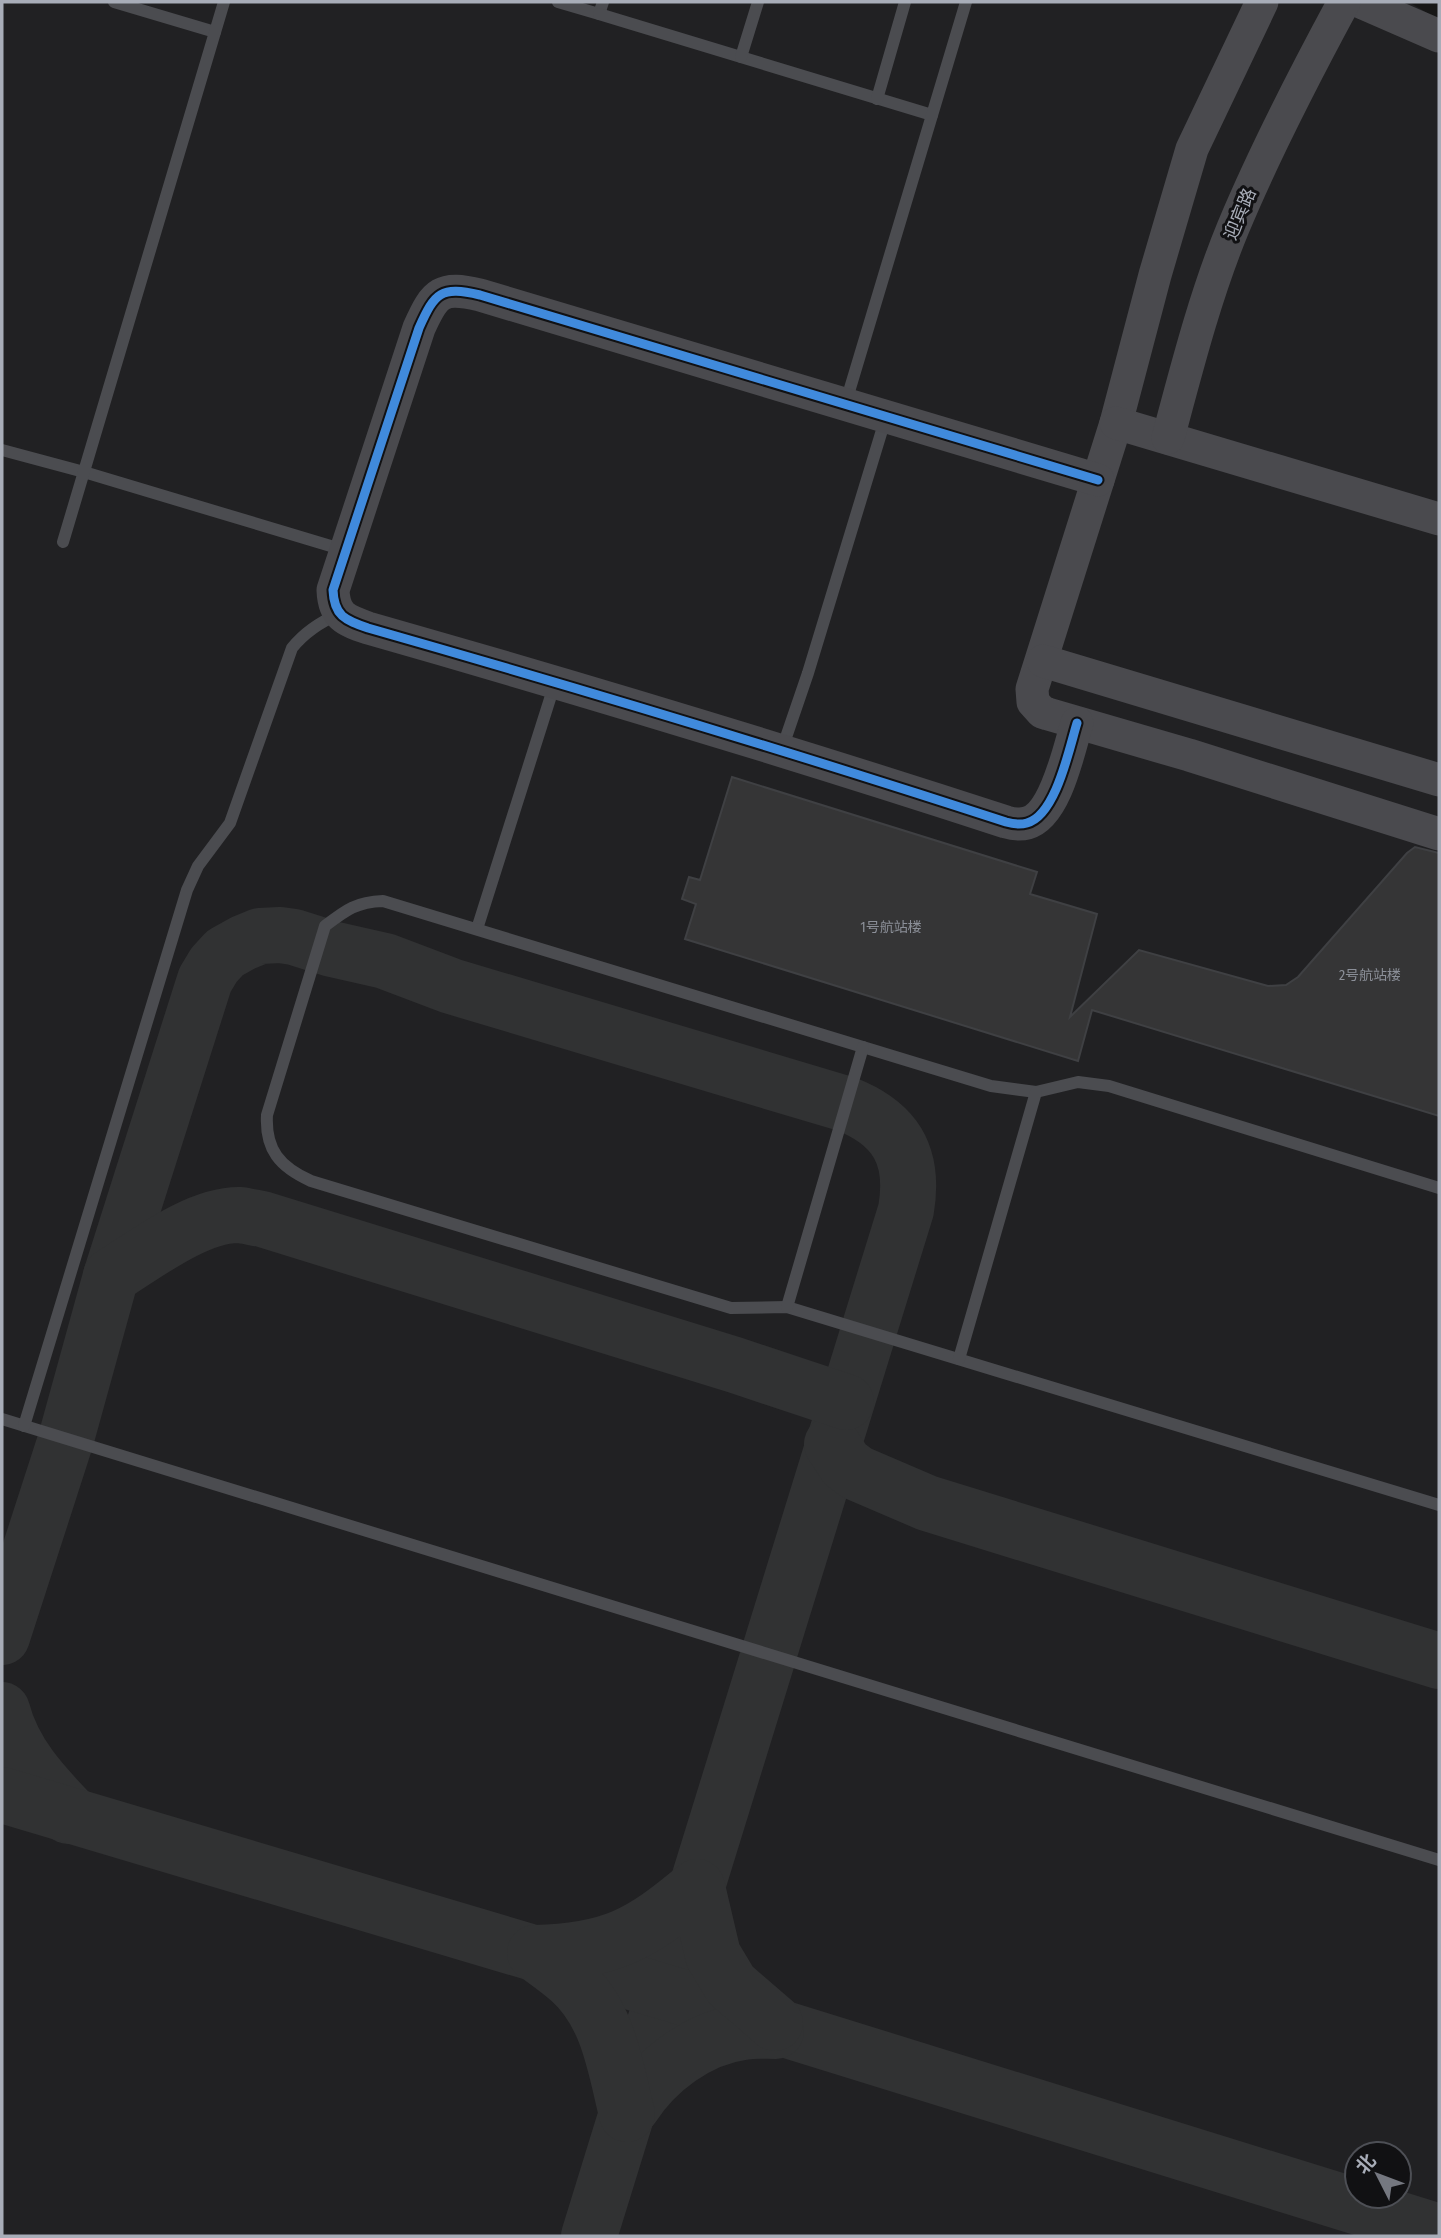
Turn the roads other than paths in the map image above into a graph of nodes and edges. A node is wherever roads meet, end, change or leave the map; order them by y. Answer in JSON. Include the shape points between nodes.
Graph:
{"nodes":[{"id":1,"x":114,"y":2,"type":"edge"},
{"id":2,"x":224,"y":2,"type":"edge"},
{"id":3,"x":558,"y":2,"type":"edge"},
{"id":4,"x":758,"y":2,"type":"edge"},
{"id":5,"x":905,"y":2,"type":"edge"},
{"id":6,"x":966,"y":2,"type":"edge"},
{"id":7,"x":1262,"y":2,"type":"edge"},
{"id":8,"x":1343,"y":2,"type":"edge"},
{"id":9,"x":1361,"y":2,"type":"edge"},
{"id":10,"x":601,"y":8,"type":"edge"},
{"id":11,"x":215,"y":32,"type":"junction"},
{"id":12,"x":1439,"y":36,"type":"edge"},
{"id":13,"x":741,"y":57,"type":"junction"},
{"id":14,"x":877,"y":99,"type":"junction"},
{"id":15,"x":932,"y":115,"type":"junction"},
{"id":16,"x":845,"y":405,"type":"junction"},
{"id":17,"x":886,"y":416,"type":"junction"},
{"id":18,"x":1116,"y":423,"type":"junction"},
{"id":19,"x":1168,"y":438,"type":"junction"},
{"id":20,"x":2,"y":450,"type":"edge"},
{"id":21,"x":84,"y":472,"type":"junction"},
{"id":22,"x":1098,"y":480,"type":"junction"},
{"id":23,"x":1439,"y":519,"type":"edge"},
{"id":24,"x":64,"y":542,"type":"dead end"},
{"id":25,"x":345,"y":550,"type":"junction"},
{"id":26,"x":340,"y":614,"type":"junction"},
{"id":27,"x":1043,"y":661,"type":"junction"},
{"id":28,"x":555,"y":681,"type":"junction"},
{"id":29,"x":1077,"y":723,"type":"junction"},
{"id":30,"x":782,"y":749,"type":"junction"},
{"id":31,"x":1439,"y":780,"type":"edge"},
{"id":32,"x":1439,"y":834,"type":"edge"},
{"id":33,"x":477,"y":929,"type":"junction"},
{"id":34,"x":863,"y":1047,"type":"junction"},
{"id":35,"x":1035,"y":1092,"type":"junction"},
{"id":36,"x":1439,"y":1188,"type":"edge"},
{"id":37,"x":787,"y":1307,"type":"junction"},
{"id":38,"x":959,"y":1359,"type":"junction"},
{"id":39,"x":2,"y":1419,"type":"edge"},
{"id":40,"x":24,"y":1426,"type":"junction"},
{"id":41,"x":1439,"y":1505,"type":"edge"},
{"id":42,"x":1439,"y":1860,"type":"edge"}],
"edges":[{"from":1,"to":11,"type":"lane"},
{"from":2,"to":11,"type":"lane"},
{"from":3,"to":10,"type":"lane"},
{"from":4,"to":13,"type":"lane"},
{"from":5,"to":14,"type":"lane"},
{"from":6,"to":15,"type":"lane"},
{"from":7,"to":18,"type":"street","via":[[1192,149]]},
{"from":8,"to":19,"type":"street","name":"迎宾路","via":[[1232,230],[1200,317]]},
{"from":9,"to":12,"type":"street"},
{"from":10,"to":13,"type":"lane"},
{"from":11,"to":21,"type":"lane"},
{"from":13,"to":14,"type":"lane"},
{"from":14,"to":15,"type":"lane"},
{"from":15,"to":16,"type":"lane"},
{"from":16,"to":17,"type":"street"},
{"from":16,"to":25,"type":"street","via":[[480,295],[447,291],[433,301],[419,328]]},
{"from":17,"to":22,"type":"street"},
{"from":17,"to":30,"type":"lane"},
{"from":18,"to":19,"type":"street"},
{"from":18,"to":22,"type":"street"},
{"from":19,"to":23,"type":"street"},
{"from":20,"to":21,"type":"lane"},
{"from":21,"to":24,"type":"lane"},
{"from":21,"to":25,"type":"lane"},
{"from":22,"to":27,"type":"street"},
{"from":25,"to":26,"type":"street","via":[[333,590]]},
{"from":26,"to":28,"type":"street","via":[[368,628]]},
{"from":26,"to":40,"type":"lane","via":[[320,622],[292,648],[230,823],[198,866],[187,890]]},
{"from":27,"to":29,"type":"street","via":[[1032,690],[1033,702],[1042,712]]},
{"from":27,"to":31,"type":"street"},
{"from":28,"to":30,"type":"street"},
{"from":28,"to":33,"type":"lane"},
{"from":29,"to":30,"type":"street","via":[[1046,808],[1029,823],[1019,825]]},
{"from":29,"to":32,"type":"street"},
{"from":33,"to":34,"type":"lane"},
{"from":33,"to":37,"type":"lane","via":[[383,901],[363,902],[325,926],[267,1115],[266,1133],[274,1153],[294,1173],[311,1181],[731,1308]]},
{"from":34,"to":35,"type":"lane","via":[[991,1086]]},
{"from":34,"to":37,"type":"lane"},
{"from":35,"to":36,"type":"lane","via":[[1078,1082],[1109,1086]]},
{"from":35,"to":38,"type":"lane"},
{"from":37,"to":38,"type":"lane"},
{"from":38,"to":41,"type":"lane"},
{"from":39,"to":40,"type":"lane"},
{"from":40,"to":42,"type":"lane"}]}
